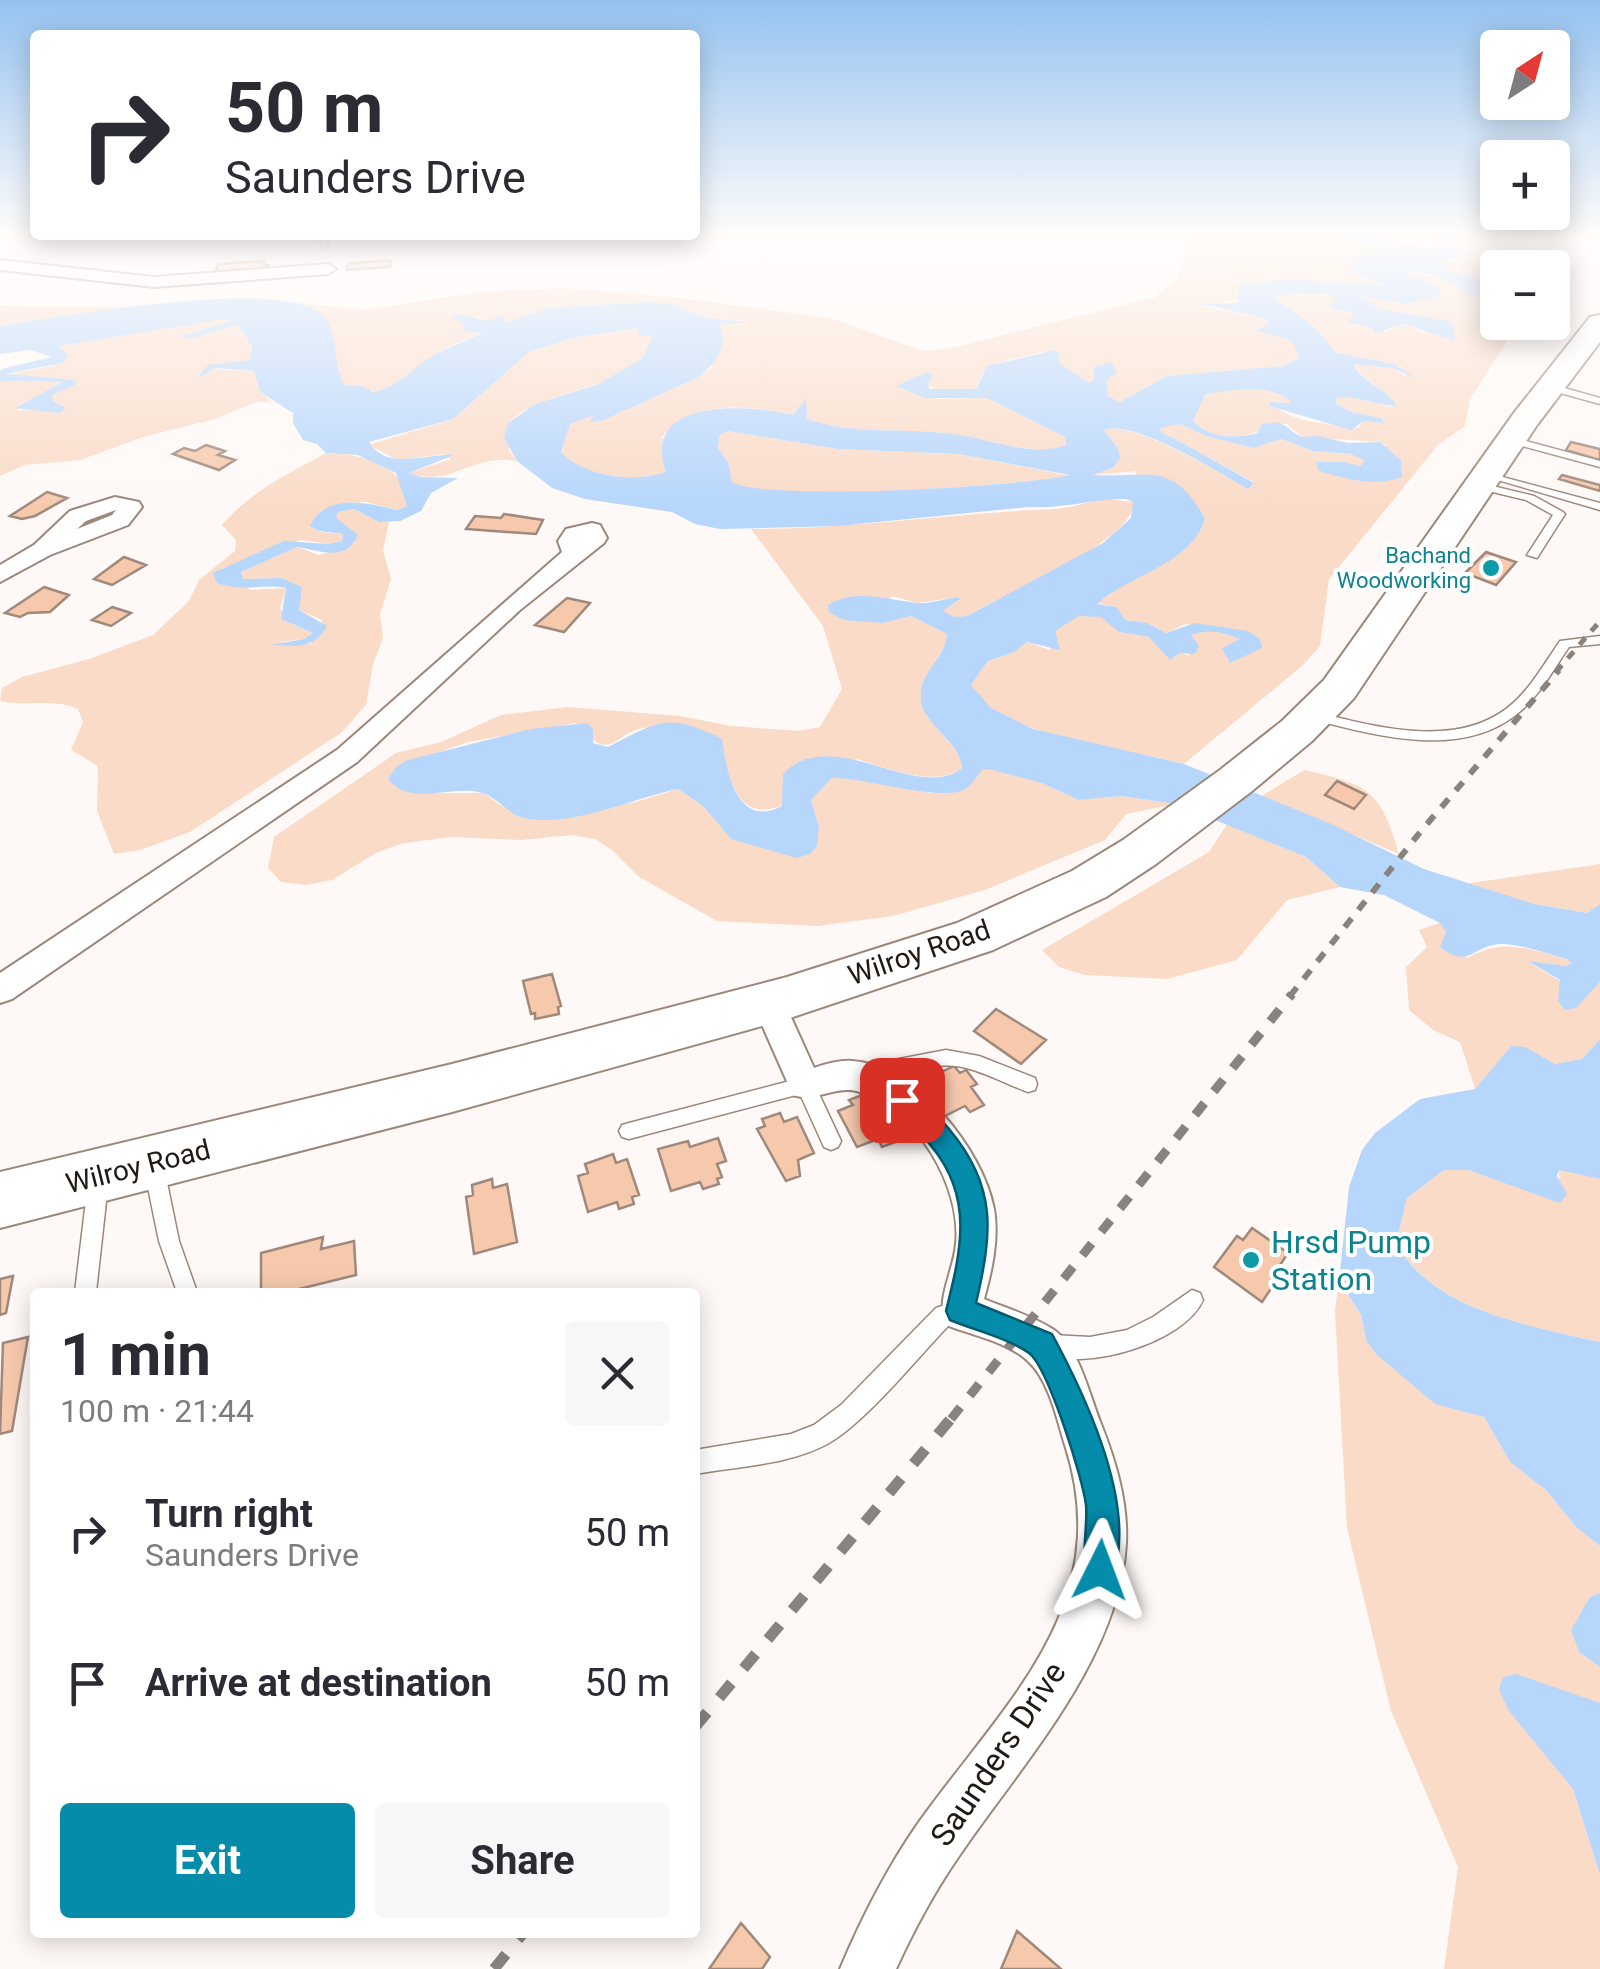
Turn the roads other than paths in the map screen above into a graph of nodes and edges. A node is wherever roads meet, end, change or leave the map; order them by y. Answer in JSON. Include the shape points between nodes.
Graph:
{"nodes":[{"id":1,"x":1599,"y":324,"type":"edge"},
{"id":2,"x":1550,"y":387,"type":"junction"},
{"id":3,"x":1600,"y":401,"type":"edge"},
{"id":4,"x":1511,"y":440,"type":"junction"},
{"id":5,"x":1600,"y":464,"type":"edge"},
{"id":6,"x":1484,"y":480,"type":"junction"},
{"id":7,"x":1600,"y":507,"type":"edge"},
{"id":8,"x":42,"y":550,"type":"dead end"},
{"id":9,"x":574,"y":554,"type":"dead end"},
{"id":10,"x":1533,"y":555,"type":"dead end"},
{"id":11,"x":0,"y":575,"type":"edge"},
{"id":12,"x":1600,"y":640,"type":"edge"},
{"id":13,"x":1315,"y":716,"type":"junction"},
{"id":14,"x":0,"y":990,"type":"edge"},
{"id":15,"x":768,"y":1002,"type":"junction"},
{"id":16,"x":857,"y":1076,"type":"junction"},
{"id":17,"x":1028,"y":1084,"type":"dead end"},
{"id":18,"x":804,"y":1085,"type":"junction"},
{"id":19,"x":630,"y":1131,"type":"dead end"},
{"id":20,"x":831,"y":1142,"type":"dead end"},
{"id":21,"x":153,"y":1162,"type":"junction"},
{"id":22,"x":100,"y":1176,"type":"junction"},
{"id":23,"x":0,"y":1200,"type":"edge"},
{"id":24,"x":86,"y":1288,"type":"edge"},
{"id":25,"x":187,"y":1288,"type":"edge"},
{"id":26,"x":1192,"y":1300,"type":"dead end"},
{"id":27,"x":960,"y":1311,"type":"junction"},
{"id":28,"x":1042,"y":1344,"type":"junction"},
{"id":29,"x":700,"y":1461,"type":"edge"},
{"id":30,"x":868,"y":1969,"type":"edge"}],
"edges":[{"from":1,"to":2,"type":"main road","name":"Wilroy Road"},
{"from":2,"to":3,"type":"lane"},
{"from":2,"to":4,"type":"main road","name":"Wilroy Road"},
{"from":4,"to":5,"type":"lane"},
{"from":4,"to":6,"type":"main road","name":"Wilroy Road"},
{"from":6,"to":7,"type":"lane"},
{"from":6,"to":10,"type":"lane","via":[[1559,514]]},
{"from":6,"to":13,"type":"main road","name":"Wilroy Road"},
{"from":8,"to":11,"type":"street"},
{"from":9,"to":14,"type":"street","via":[[347,756]]},
{"from":12,"to":13,"type":"lane","via":[[1564,644],[1509,714],[1469,730],[1398,734]]},
{"from":13,"to":15,"type":"main road","name":"Wilroy Road","via":[[1092,882],[951,943]]},
{"from":15,"to":18,"type":"street"},
{"from":15,"to":21,"type":"main road","name":"Wilroy Road"},
{"from":16,"to":17,"type":"lane","via":[[953,1055]]},
{"from":16,"to":18,"type":"street"},
{"from":16,"to":27,"type":"street","via":[[926,1121],[968,1180],[976,1246]]},
{"from":18,"to":19,"type":"lane"},
{"from":18,"to":20,"type":"lane"},
{"from":21,"to":22,"type":"main road","name":"Wilroy Road"},
{"from":21,"to":25,"type":"lane"},
{"from":22,"to":23,"type":"main road","name":"Wilroy Road"},
{"from":22,"to":24,"type":"lane"},
{"from":26,"to":28,"type":"lane","via":[[1156,1328],[1119,1344],[1079,1351]]},
{"from":27,"to":28,"type":"street"},
{"from":27,"to":29,"type":"lane","via":[[944,1315],[822,1434]]},
{"from":28,"to":30,"type":"street","name":"Saunders Drive","via":[[1069,1395],[1101,1500],[1104,1546],[1095,1592],[1024,1725],[888,1919]]}]}
